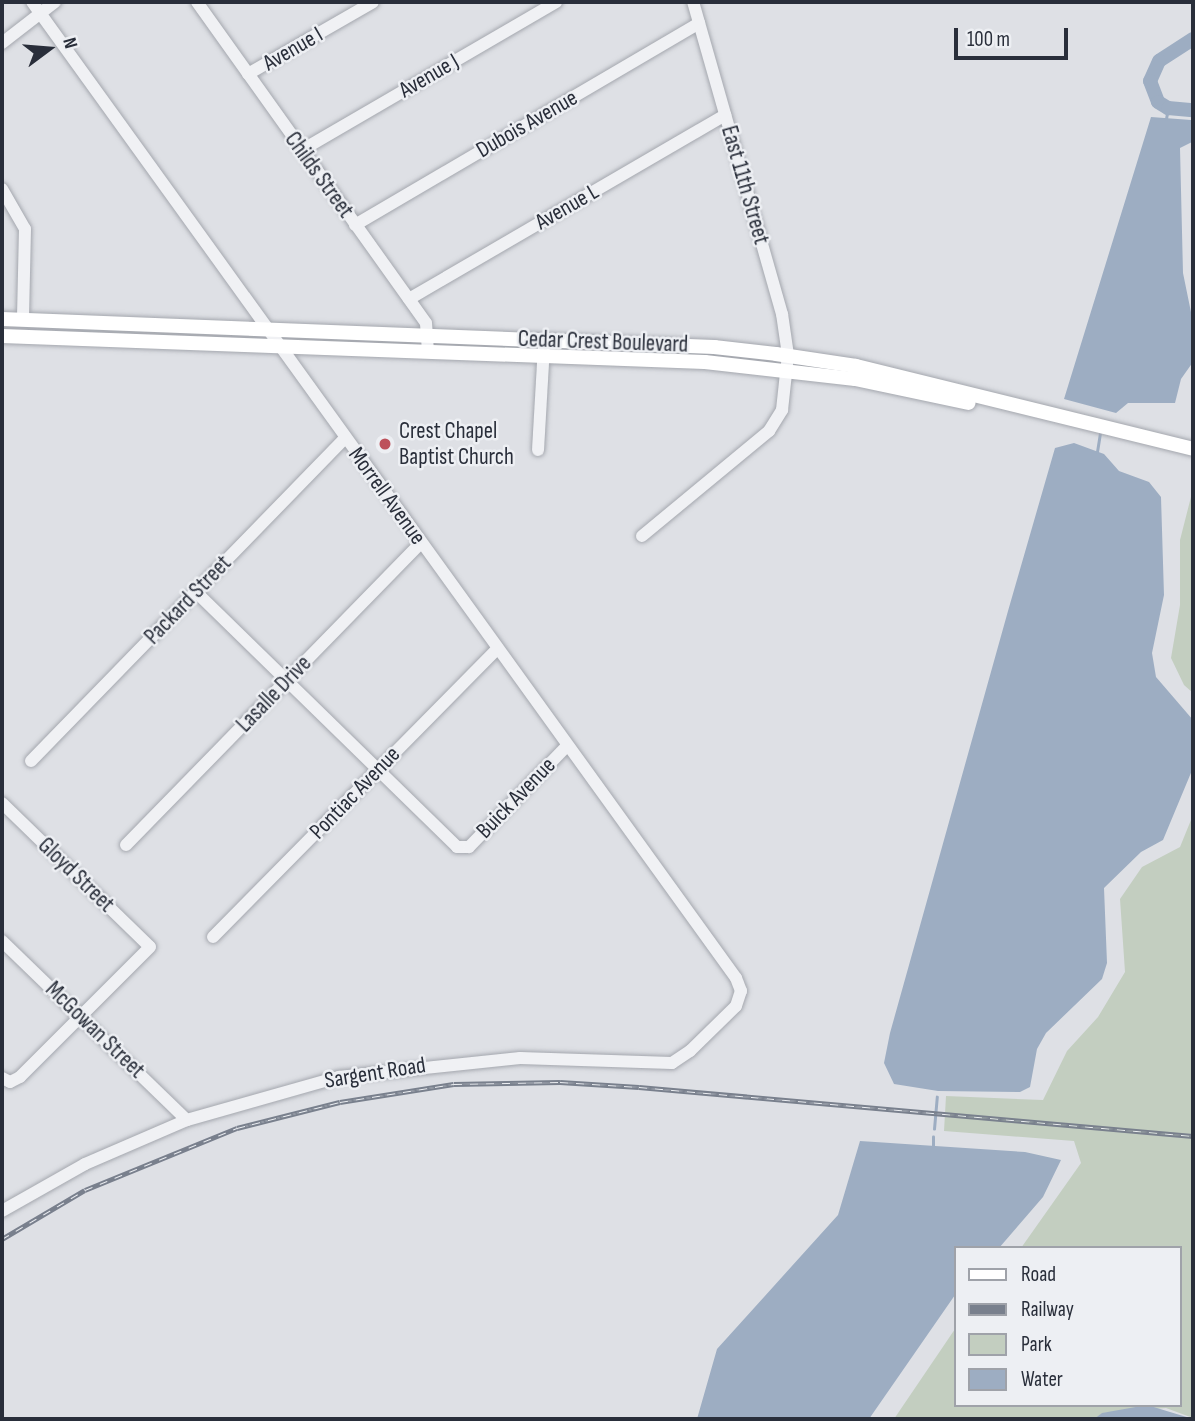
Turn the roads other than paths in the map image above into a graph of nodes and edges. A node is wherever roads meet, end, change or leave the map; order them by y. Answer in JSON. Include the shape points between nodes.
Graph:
{"nodes":[{"id":1,"x":32,"y":2,"type":"edge"},
{"id":2,"x":55,"y":2,"type":"edge"},
{"id":3,"x":197,"y":2,"type":"edge"},
{"id":4,"x":373,"y":2,"type":"edge"},
{"id":5,"x":556,"y":2,"type":"edge"},
{"id":6,"x":693,"y":2,"type":"edge"},
{"id":7,"x":40,"y":14,"type":"junction"},
{"id":8,"x":699,"y":23,"type":"junction"},
{"id":9,"x":2,"y":43,"type":"edge"},
{"id":10,"x":248,"y":75,"type":"junction"},
{"id":11,"x":725,"y":115,"type":"junction"},
{"id":12,"x":302,"y":150,"type":"junction"},
{"id":13,"x":2,"y":189,"type":"edge"},
{"id":14,"x":355,"y":225,"type":"junction"},
{"id":15,"x":409,"y":299,"type":"junction"},
{"id":16,"x":2,"y":319,"type":"edge"},
{"id":17,"x":23,"y":319,"type":"junction"},
{"id":18,"x":265,"y":328,"type":"junction"},
{"id":19,"x":429,"y":335,"type":"junction"},
{"id":20,"x":2,"y":336,"type":"edge"},
{"id":21,"x":22,"y":337,"type":"junction"},
{"id":22,"x":545,"y":340,"type":"junction"},
{"id":23,"x":279,"y":346,"type":"junction"},
{"id":24,"x":428,"y":351,"type":"junction"},
{"id":25,"x":544,"y":357,"type":"junction"},
{"id":26,"x":787,"y":362,"type":"junction"},
{"id":27,"x":960,"y":396,"type":"junction"},
{"id":28,"x":345,"y":438,"type":"junction"},
{"id":29,"x":1193,"y":449,"type":"edge"},
{"id":30,"x":538,"y":450,"type":"dead end"},
{"id":31,"x":1193,"y":458,"type":"edge"},
{"id":32,"x":642,"y":536,"type":"dead end"},
{"id":33,"x":421,"y":543,"type":"junction"},
{"id":34,"x":196,"y":592,"type":"junction"},
{"id":35,"x":497,"y":649,"type":"junction"},
{"id":36,"x":286,"y":681,"type":"junction"},
{"id":37,"x":567,"y":746,"type":"junction"},
{"id":38,"x":31,"y":761,"type":"dead end"},
{"id":39,"x":378,"y":770,"type":"junction"},
{"id":40,"x":2,"y":803,"type":"edge"},
{"id":41,"x":126,"y":845,"type":"dead end"},
{"id":42,"x":213,"y":937,"type":"dead end"},
{"id":43,"x":2,"y":941,"type":"edge"},
{"id":44,"x":741,"y":991,"type":"joint"},
{"id":45,"x":81,"y":1017,"type":"junction"},
{"id":46,"x":6,"y":1080,"type":"edge"},
{"id":47,"x":187,"y":1120,"type":"junction"},
{"id":48,"x":2,"y":1211,"type":"edge"}],
"edges":[{"from":1,"to":7,"type":"street","name":"Morrell Avenue"},
{"from":2,"to":7,"type":"street"},
{"from":3,"to":10,"type":"street","name":"Childs Street"},
{"from":4,"to":10,"type":"street","name":"Avenue I"},
{"from":5,"to":12,"type":"street","name":"Avenue J"},
{"from":6,"to":8,"type":"street","name":"East 11th Street"},
{"from":7,"to":9,"type":"street"},
{"from":7,"to":18,"type":"street","name":"Morrell Avenue"},
{"from":8,"to":11,"type":"street","name":"East 11th Street"},
{"from":8,"to":14,"type":"street","name":"Dubois Avenue"},
{"from":10,"to":12,"type":"street","name":"Childs Street"},
{"from":11,"to":15,"type":"street","name":"Avenue L"},
{"from":11,"to":26,"type":"street","name":"East 11th Street","via":[[782,314]]},
{"from":12,"to":14,"type":"street","name":"Childs Street"},
{"from":13,"to":17,"type":"street","via":[[25,229]]},
{"from":14,"to":15,"type":"street","name":"Childs Street"},
{"from":15,"to":19,"type":"street","name":"Childs Street"},
{"from":16,"to":17,"type":"main road","name":"Cedar Crest Boulevard"},
{"from":17,"to":18,"type":"main road","name":"Cedar Crest Boulevard"},
{"from":17,"to":21,"type":"main road"},
{"from":18,"to":19,"type":"main road","name":"Cedar Crest Boulevard"},
{"from":18,"to":23,"type":"street","name":"Morrell Avenue"},
{"from":19,"to":22,"type":"main road","name":"Cedar Crest Boulevard"},
{"from":19,"to":24,"type":"street"},
{"from":20,"to":21,"type":"main road","name":"Cedar Crest Boulevard"},
{"from":21,"to":23,"type":"main road","name":"Cedar Crest Boulevard"},
{"from":22,"to":25,"type":"street"},
{"from":22,"to":26,"type":"main road","name":"Cedar Crest Boulevard"},
{"from":23,"to":24,"type":"main road","name":"Cedar Crest Boulevard"},
{"from":23,"to":28,"type":"street","name":"Morrell Avenue"},
{"from":24,"to":25,"type":"main road","name":"Cedar Crest Boulevard"},
{"from":25,"to":26,"type":"main road","name":"Cedar Crest Boulevard"},
{"from":25,"to":30,"type":"street"},
{"from":26,"to":27,"type":"main road","name":"Cedar Crest Boulevard"},
{"from":26,"to":32,"type":"street","via":[[782,410],[769,431]]},
{"from":27,"to":29,"type":"main road","name":"Cedar Crest Boulevard"},
{"from":27,"to":31,"type":"main road","name":"Cedar Crest Boulevard"},
{"from":28,"to":33,"type":"street","name":"Morrell Avenue"},
{"from":28,"to":34,"type":"street","name":"Packard Street"},
{"from":33,"to":35,"type":"street","name":"Morrell Avenue"},
{"from":33,"to":36,"type":"street","name":"Lasalle Drive"},
{"from":34,"to":36,"type":"street"},
{"from":34,"to":38,"type":"street","name":"Packard Street"},
{"from":35,"to":37,"type":"street","name":"Morrell Avenue"},
{"from":35,"to":39,"type":"street","name":"Pontiac Avenue"},
{"from":36,"to":39,"type":"street"},
{"from":36,"to":41,"type":"street","name":"Lasalle Drive"},
{"from":37,"to":39,"type":"street","name":"Buick Avenue","via":[[463,849]]},
{"from":37,"to":44,"type":"street","name":"Morrell Avenue"},
{"from":39,"to":42,"type":"street","name":"Pontiac Avenue"},
{"from":40,"to":45,"type":"street","name":"Gloyd Street","via":[[150,947]]},
{"from":43,"to":45,"type":"street","name":"McGowan Street"},
{"from":44,"to":47,"type":"street","name":"Sargent Road","via":[[736,1006],[672,1063],[520,1058],[381,1069],[292,1088]]},
{"from":45,"to":46,"type":"street","via":[[20,1077]]},
{"from":45,"to":47,"type":"street","name":"McGowan Street"},
{"from":47,"to":48,"type":"street","name":"Sargent Road","via":[[85,1164]]}]}
